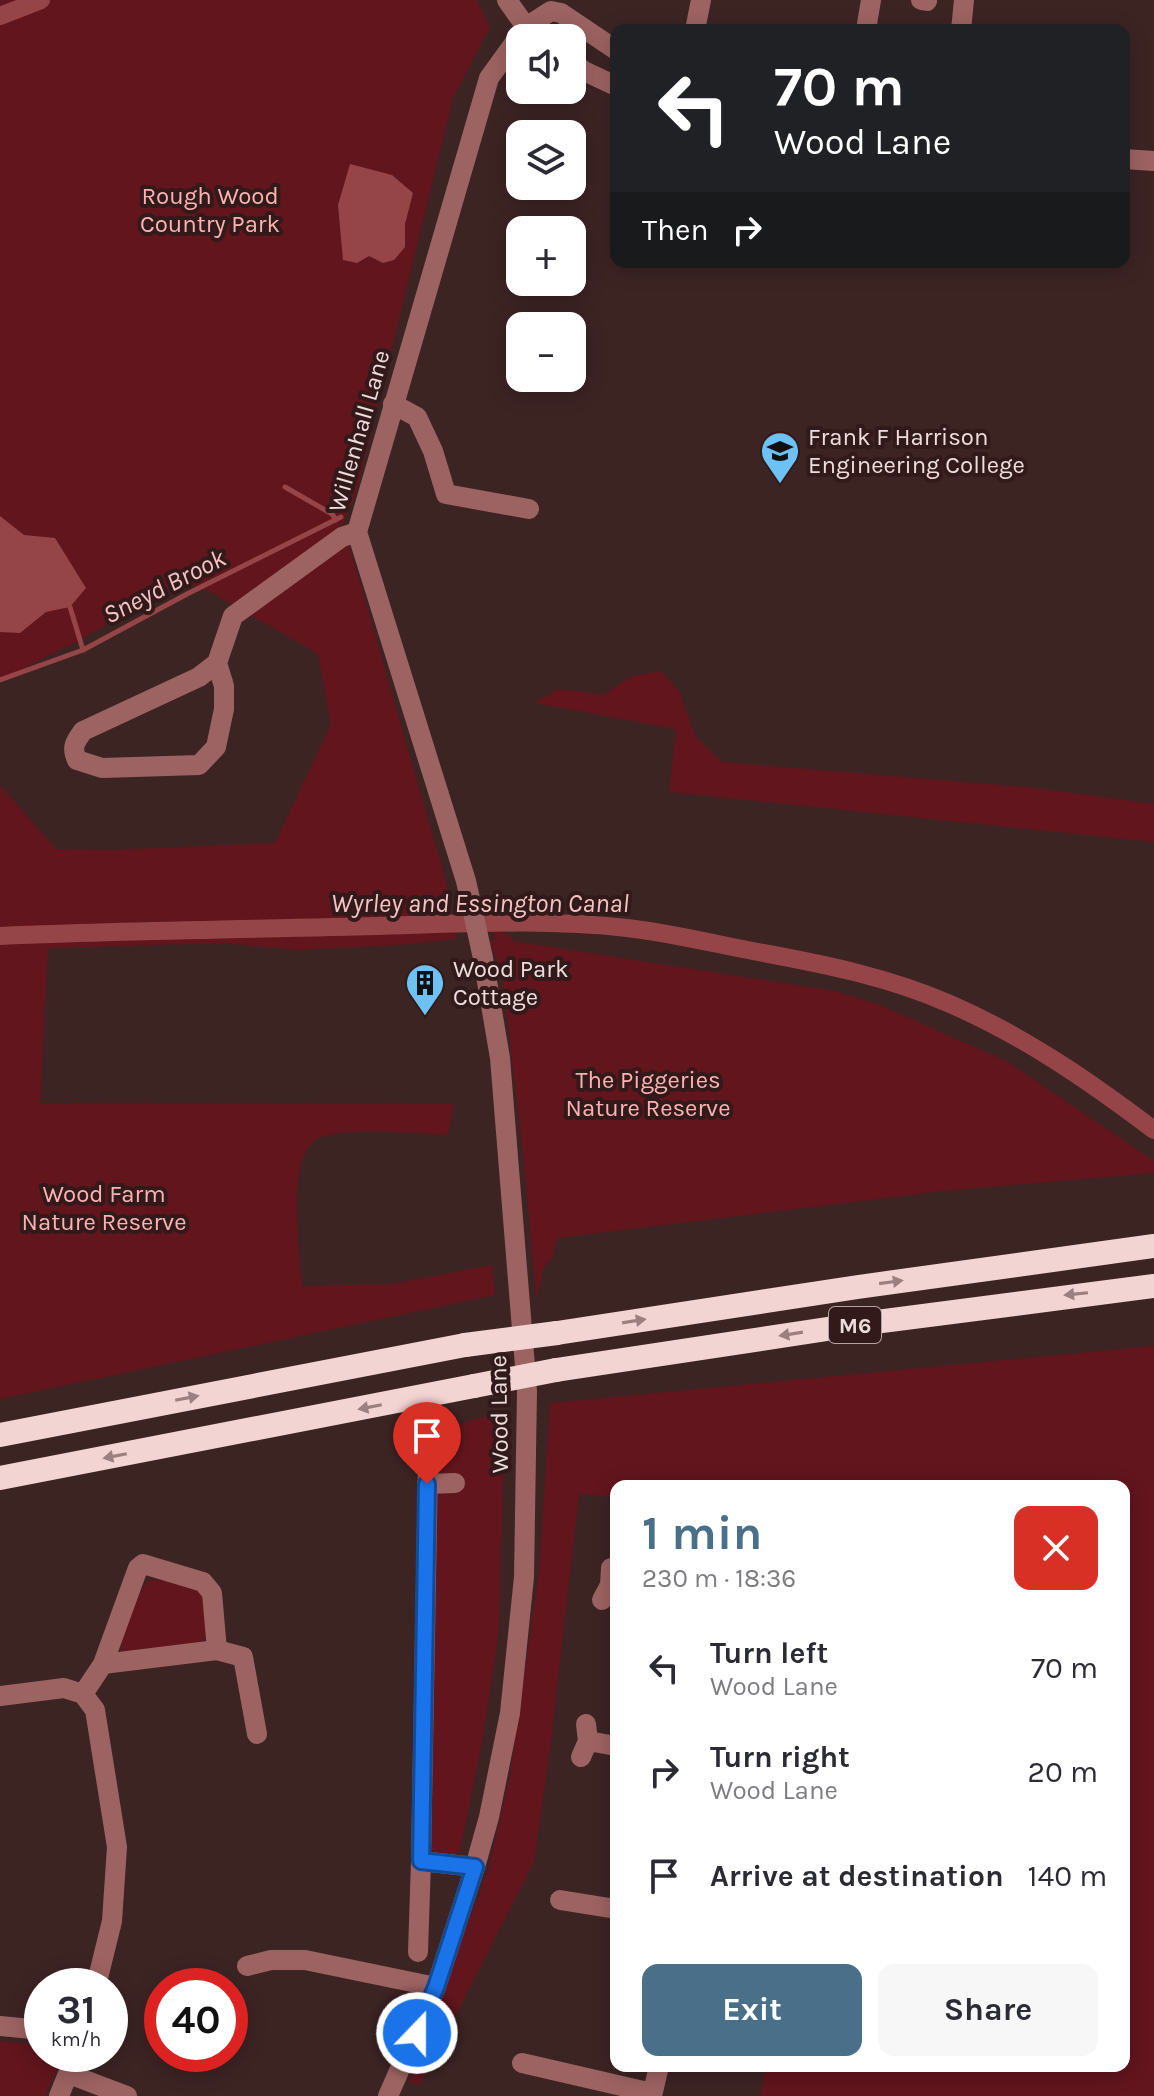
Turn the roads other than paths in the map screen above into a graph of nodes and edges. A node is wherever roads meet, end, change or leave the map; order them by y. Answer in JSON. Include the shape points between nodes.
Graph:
{"nodes":[{"id":1,"x":507,"y":0,"type":"edge"},
{"id":2,"x":701,"y":0,"type":"edge"},
{"id":3,"x":871,"y":0,"type":"edge"},
{"id":4,"x":964,"y":0,"type":"edge"},
{"id":5,"x":526,"y":24,"type":"edge"},
{"id":6,"x":540,"y":24,"type":"edge"},
{"id":7,"x":576,"y":24,"type":"edge"},
{"id":8,"x":696,"y":24,"type":"edge"},
{"id":9,"x":867,"y":24,"type":"edge"},
{"id":10,"x":962,"y":24,"type":"edge"},
{"id":11,"x":586,"y":30,"type":"edge"},
{"id":12,"x":610,"y":46,"type":"edge"},
{"id":13,"x":506,"y":61,"type":"edge"},
{"id":14,"x":586,"y":72,"type":"edge"},
{"id":15,"x":610,"y":83,"type":"edge"},
{"id":16,"x":1130,"y":159,"type":"edge"},
{"id":17,"x":1154,"y":161,"type":"edge"},
{"id":18,"x":393,"y":404,"type":"junction"},
{"id":19,"x":529,"y":509,"type":"dead end"},
{"id":20,"x":357,"y":532,"type":"junction"},
{"id":21,"x":217,"y":663,"type":"junction"},
{"id":22,"x":483,"y":958,"type":"joint"},
{"id":23,"x":1154,"y":1246,"type":"edge"},
{"id":24,"x":1154,"y":1286,"type":"edge"},
{"id":25,"x":0,"y":1435,"type":"edge"},
{"id":26,"x":0,"y":1478,"type":"edge"},
{"id":27,"x":455,"y":1483,"type":"dead end"},
{"id":28,"x":217,"y":1650,"type":"junction"},
{"id":29,"x":103,"y":1664,"type":"junction"},
{"id":30,"x":0,"y":1696,"type":"edge"},
{"id":31,"x":89,"y":1702,"type":"junction"},
{"id":32,"x":257,"y":1734,"type":"dead end"},
{"id":33,"x":585,"y":1741,"type":"dead end"},
{"id":34,"x":610,"y":1745,"type":"edge"},
{"id":35,"x":421,"y":1861,"type":"junction"},
{"id":36,"x":475,"y":1867,"type":"junction"},
{"id":37,"x":558,"y":1900,"type":"dead end"},
{"id":38,"x":610,"y":1908,"type":"edge"},
{"id":39,"x":418,"y":1952,"type":"dead end"},
{"id":40,"x":247,"y":1966,"type":"dead end"},
{"id":41,"x":100,"y":1968,"type":"edge"},
{"id":42,"x":436,"y":1987,"type":"junction"},
{"id":43,"x":0,"y":2026,"type":"edge"},
{"id":44,"x":24,"y":2028,"type":"edge"},
{"id":45,"x":522,"y":2062,"type":"dead end"},
{"id":46,"x":658,"y":2072,"type":"edge"},
{"id":47,"x":69,"y":2074,"type":"joint"},
{"id":48,"x":652,"y":2094,"type":"edge"},
{"id":49,"x":59,"y":2096,"type":"edge"},
{"id":50,"x":127,"y":2096,"type":"edge"},
{"id":51,"x":388,"y":2096,"type":"edge"}],
"edges":[{"from":1,"to":5,"type":"street"},
{"from":2,"to":8,"type":"street"},
{"from":3,"to":9,"type":"street"},
{"from":4,"to":10,"type":"street"},
{"from":6,"to":7,"type":"street","via":[[556,11]]},
{"from":11,"to":12,"type":"street"},
{"from":13,"to":18,"type":"street","name":"Willenhall Lane","via":[[489,78]]},
{"from":14,"to":15,"type":"street"},
{"from":16,"to":17,"type":"street"},
{"from":18,"to":19,"type":"street","via":[[417,417],[446,494]]},
{"from":18,"to":20,"type":"street","name":"Willenhall Lane"},
{"from":20,"to":21,"type":"street","via":[[342,537],[233,616]]},
{"from":20,"to":22,"type":"street","name":"Willenhall Lane","via":[[467,888]]},
{"from":21,"to":21,"type":"street","via":[[199,677],[83,731],[74,744],[77,760],[102,768],[199,765],[216,747],[224,709]]},
{"from":22,"to":36,"type":"street","name":"Wood Lane","via":[[500,1058],[520,1281],[527,1391],[526,1519],[510,1713]]},
{"from":25,"to":23,"type":"highway","number":"M6","one_way":true,"bridge":true,"via":[[465,1345]]},
{"from":24,"to":26,"type":"highway","number":"M6","one_way":true,"bridge":true,"via":[[556,1370]]},
{"from":27,"to":35,"type":"street","via":[[427,1474]]},
{"from":28,"to":29,"type":"street"},
{"from":28,"to":29,"type":"street","via":[[212,1593],[203,1582],[143,1564]]},
{"from":28,"to":32,"type":"street","via":[[243,1657]]},
{"from":29,"to":31,"type":"street"},
{"from":30,"to":31,"type":"street","via":[[64,1688]]},
{"from":31,"to":41,"type":"street","via":[[117,1847],[112,1921]]},
{"from":33,"to":34,"type":"street"},
{"from":35,"to":36,"type":"street"},
{"from":35,"to":39,"type":"street"},
{"from":36,"to":42,"type":"street","name":"Wood Lane"},
{"from":37,"to":38,"type":"street"},
{"from":40,"to":42,"type":"street","via":[[305,1960]]},
{"from":42,"to":51,"type":"street","name":"Wood Lane"},
{"from":43,"to":44,"type":"street"},
{"from":45,"to":48,"type":"street"},
{"from":46,"to":48,"type":"street"},
{"from":47,"to":49,"type":"street"},
{"from":47,"to":50,"type":"street"}]}
